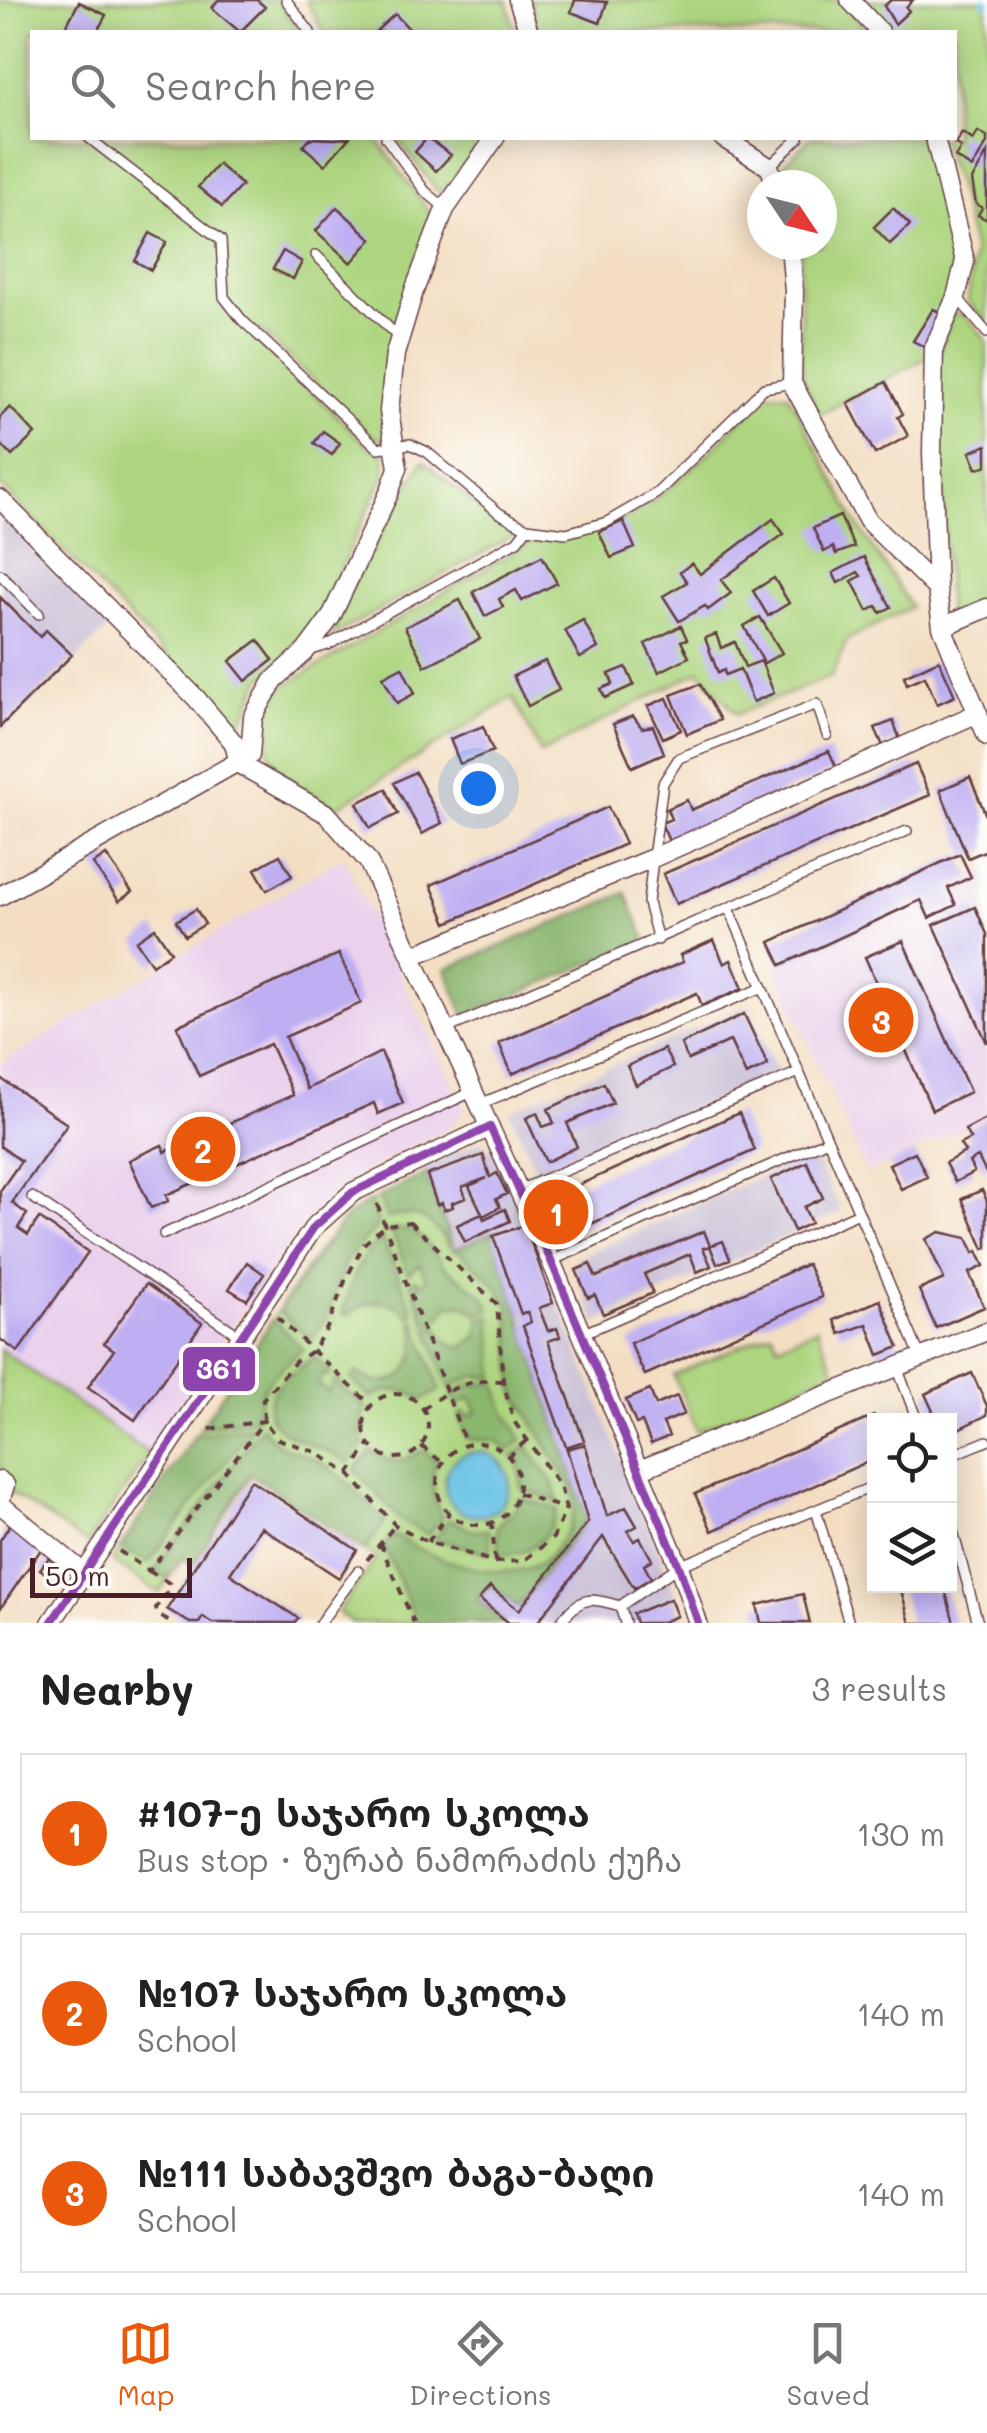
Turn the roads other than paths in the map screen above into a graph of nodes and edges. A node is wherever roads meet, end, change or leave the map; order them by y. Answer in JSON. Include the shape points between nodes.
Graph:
{"nodes":[{"id":1,"x":286,"y":0,"type":"edge"},
{"id":2,"x":518,"y":0,"type":"edge"},
{"id":3,"x":850,"y":0,"type":"edge"},
{"id":4,"x":308,"y":30,"type":"edge"},
{"id":5,"x":529,"y":30,"type":"edge"},
{"id":6,"x":878,"y":30,"type":"edge"},
{"id":7,"x":92,"y":140,"type":"edge"},
{"id":8,"x":387,"y":140,"type":"edge"},
{"id":9,"x":493,"y":140,"type":"edge"},
{"id":10,"x":726,"y":140,"type":"edge"},
{"id":11,"x":797,"y":140,"type":"edge"},
{"id":12,"x":935,"y":140,"type":"edge"},
{"id":13,"x":769,"y":166,"type":"junction"},
{"id":14,"x":771,"y":170,"type":"edge"},
{"id":15,"x":446,"y":209,"type":"junction"},
{"id":16,"x":316,"y":256,"type":"dead end"},
{"id":17,"x":791,"y":260,"type":"edge"},
{"id":18,"x":956,"y":296,"type":"junction"},
{"id":19,"x":987,"y":334,"type":"edge"},
{"id":20,"x":400,"y":338,"type":"junction"},
{"id":21,"x":792,"y":383,"type":"junction"},
{"id":22,"x":395,"y":445,"type":"junction"},
{"id":23,"x":0,"y":499,"type":"edge"},
{"id":24,"x":526,"y":528,"type":"junction"},
{"id":25,"x":0,"y":574,"type":"edge"},
{"id":26,"x":937,"y":590,"type":"junction"},
{"id":27,"x":987,"y":608,"type":"edge"},
{"id":28,"x":39,"y":614,"type":"dead end"},
{"id":29,"x":942,"y":628,"type":"junction"},
{"id":30,"x":305,"y":652,"type":"junction"},
{"id":31,"x":978,"y":714,"type":"junction"},
{"id":32,"x":828,"y":735,"type":"dead end"},
{"id":33,"x":987,"y":736,"type":"edge"},
{"id":34,"x":239,"y":764,"type":"junction"},
{"id":35,"x":908,"y":832,"type":"dead end"},
{"id":36,"x":652,"y":858,"type":"junction"},
{"id":37,"x":0,"y":896,"type":"edge"},
{"id":38,"x":729,"y":908,"type":"junction"},
{"id":39,"x":658,"y":940,"type":"junction"},
{"id":40,"x":412,"y":956,"type":"junction"},
{"id":41,"x":762,"y":988,"type":"junction"},
{"id":42,"x":446,"y":1030,"type":"junction"},
{"id":43,"x":799,"y":1072,"type":"junction"},
{"id":44,"x":477,"y":1098,"type":"junction"},
{"id":45,"x":490,"y":1127,"type":"junction"},
{"id":46,"x":828,"y":1140,"type":"junction"},
{"id":47,"x":519,"y":1190,"type":"junction"},
{"id":48,"x":32,"y":1196,"type":"dead end"},
{"id":49,"x":859,"y":1213,"type":"junction"},
{"id":50,"x":164,"y":1234,"type":"dead end"},
{"id":51,"x":551,"y":1261,"type":"junction"},
{"id":52,"x":987,"y":1331,"type":"edge"},
{"id":53,"x":582,"y":1334,"type":"junction"},
{"id":54,"x":240,"y":1336,"type":"junction"},
{"id":55,"x":921,"y":1358,"type":"junction"},
{"id":56,"x":897,"y":1367,"type":"junction"},
{"id":57,"x":915,"y":1413,"type":"edge"},
{"id":58,"x":987,"y":1440,"type":"edge"},
{"id":59,"x":957,"y":1453,"type":"edge"},
{"id":60,"x":639,"y":1470,"type":"junction"},
{"id":61,"x":0,"y":1481,"type":"edge"},
{"id":62,"x":867,"y":1489,"type":"edge"},
{"id":63,"x":0,"y":1502,"type":"edge"},
{"id":64,"x":816,"y":1510,"type":"junction"},
{"id":65,"x":957,"y":1546,"type":"edge"},
{"id":66,"x":678,"y":1566,"type":"junction"},
{"id":67,"x":358,"y":1571,"type":"road end"},
{"id":68,"x":84,"y":1574,"type":"junction"},
{"id":69,"x":620,"y":1606,"type":"junction"},
{"id":70,"x":51,"y":1623,"type":"edge"},
{"id":71,"x":320,"y":1623,"type":"edge"},
{"id":72,"x":560,"y":1623,"type":"edge"},
{"id":73,"x":625,"y":1623,"type":"edge"},
{"id":74,"x":698,"y":1623,"type":"edge"},
{"id":75,"x":850,"y":1623,"type":"edge"},
{"id":76,"x":978,"y":1623,"type":"edge"}],
"edges":[{"from":1,"to":4,"type":"lane"},
{"from":2,"to":5,"type":"street"},
{"from":3,"to":6,"type":"street"},
{"from":7,"to":22,"type":"lane","via":[[221,240],[224,297],[242,320],[378,448]]},
{"from":8,"to":15,"type":"lane"},
{"from":9,"to":15,"type":"street"},
{"from":10,"to":13,"type":"street"},
{"from":11,"to":13,"type":"lane"},
{"from":12,"to":18,"type":"street","via":[[965,262]]},
{"from":13,"to":14,"type":"street"},
{"from":15,"to":20,"type":"street"},
{"from":16,"to":20,"type":"lane"},
{"from":17,"to":21,"type":"street"},
{"from":18,"to":19,"type":"lane"},
{"from":18,"to":26,"type":"street","via":[[934,348]]},
{"from":20,"to":22,"type":"street","via":[[389,411]]},
{"from":21,"to":24,"type":"lane","via":[[764,388],[657,493],[606,522],[566,532]]},
{"from":21,"to":26,"type":"street","via":[[868,521]]},
{"from":22,"to":24,"type":"lane","via":[[427,452]]},
{"from":22,"to":30,"type":"street","via":[[398,468],[389,493],[331,617]]},
{"from":23,"to":34,"type":"street","via":[[196,698],[234,744]]},
{"from":24,"to":30,"type":"lane","via":[[517,541]]},
{"from":25,"to":28,"type":"lane"},
{"from":26,"to":29,"type":"street"},
{"from":27,"to":29,"type":"street"},
{"from":29,"to":31,"type":"street"},
{"from":30,"to":34,"type":"street","via":[[274,680],[252,717],[250,755]]},
{"from":31,"to":33,"type":"street"},
{"from":31,"to":36,"type":"street"},
{"from":32,"to":36,"type":"lane","via":[[817,704],[679,758],[662,783]]},
{"from":34,"to":37,"type":"street"},
{"from":34,"to":40,"type":"street","via":[[327,814],[368,860]]},
{"from":35,"to":38,"type":"lane"},
{"from":36,"to":39,"type":"lane","via":[[648,903]]},
{"from":36,"to":40,"type":"street"},
{"from":38,"to":39,"type":"lane"},
{"from":38,"to":41,"type":"lane"},
{"from":39,"to":42,"type":"lane"},
{"from":40,"to":42,"type":"street"},
{"from":41,"to":43,"type":"lane"},
{"from":41,"to":44,"type":"lane"},
{"from":42,"to":44,"type":"street"},
{"from":43,"to":46,"type":"lane"},
{"from":43,"to":47,"type":"lane"},
{"from":44,"to":45,"type":"street"},
{"from":44,"to":50,"type":"lane"},
{"from":45,"to":47,"type":"street"},
{"from":45,"to":54,"type":"street","via":[[352,1192],[314,1227]]},
{"from":46,"to":49,"type":"lane"},
{"from":46,"to":51,"type":"lane"},
{"from":47,"to":51,"type":"street"},
{"from":48,"to":54,"type":"lane"},
{"from":49,"to":53,"type":"lane"},
{"from":49,"to":55,"type":"lane"},
{"from":51,"to":53,"type":"street"},
{"from":52,"to":55,"type":"street"},
{"from":53,"to":60,"type":"street"},
{"from":54,"to":68,"type":"street"},
{"from":55,"to":56,"type":"street"},
{"from":56,"to":57,"type":"lane"},
{"from":56,"to":60,"type":"street"},
{"from":58,"to":59,"type":"lane"},
{"from":60,"to":66,"type":"street"},
{"from":61,"to":63,"type":"street"},
{"from":62,"to":64,"type":"lane"},
{"from":63,"to":68,"type":"street"},
{"from":64,"to":66,"type":"lane"},
{"from":64,"to":75,"type":"lane"},
{"from":65,"to":76,"type":"lane"},
{"from":66,"to":69,"type":"lane"},
{"from":66,"to":74,"type":"street"},
{"from":67,"to":71,"type":"lane"},
{"from":68,"to":70,"type":"street"},
{"from":69,"to":72,"type":"lane","via":[[594,1598],[574,1604]]},
{"from":69,"to":73,"type":"lane"}]}
